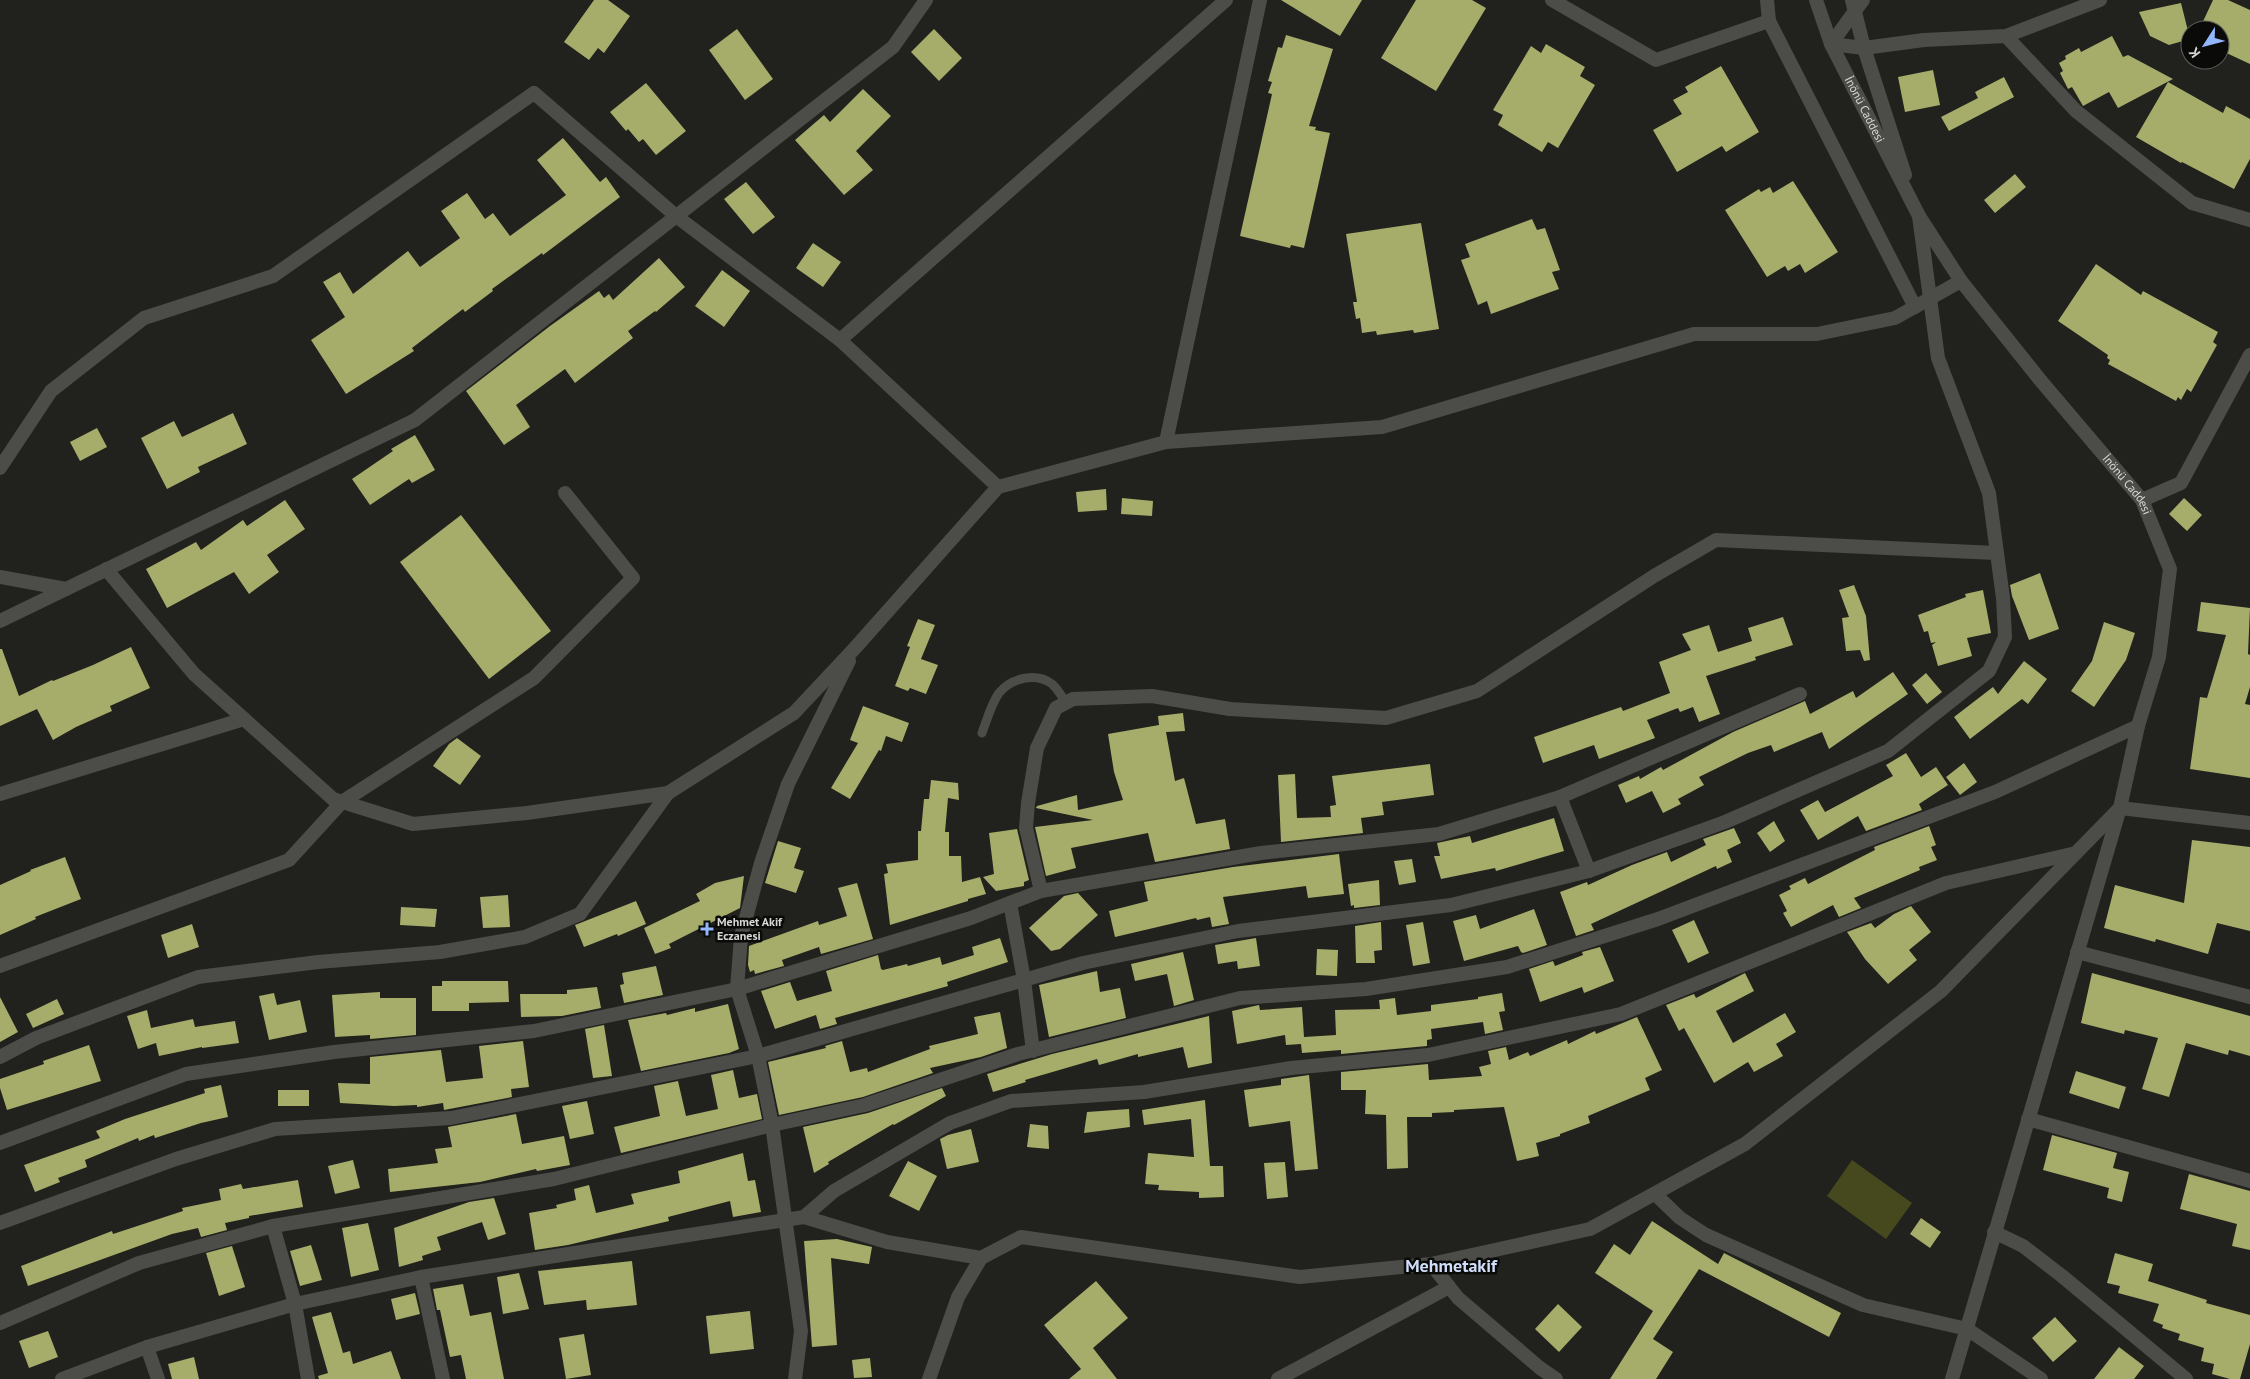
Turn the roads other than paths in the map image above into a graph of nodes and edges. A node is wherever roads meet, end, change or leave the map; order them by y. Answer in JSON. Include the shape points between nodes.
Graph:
{"nodes":[{"id":1,"x":926,"y":0,"type":"edge"},
{"id":2,"x":1226,"y":0,"type":"edge"},
{"id":3,"x":1260,"y":0,"type":"edge"},
{"id":4,"x":1767,"y":0,"type":"edge"},
{"id":5,"x":1816,"y":0,"type":"edge"},
{"id":6,"x":2100,"y":0,"type":"edge"},
{"id":7,"x":1559,"y":2,"type":"edge"},
{"id":8,"x":1856,"y":3,"type":"edge"},
{"id":9,"x":1769,"y":21,"type":"junction"},
{"id":10,"x":2006,"y":36,"type":"junction"},
{"id":11,"x":1831,"y":44,"type":"junction"},
{"id":12,"x":1864,"y":48,"type":"junction"},
{"id":13,"x":676,"y":216,"type":"junction"},
{"id":14,"x":1919,"y":216,"type":"junction"},
{"id":15,"x":2250,"y":220,"type":"edge"},
{"id":16,"x":1961,"y":281,"type":"junction"},
{"id":17,"x":1930,"y":299,"type":"junction"},
{"id":18,"x":1914,"y":307,"type":"junction"},
{"id":19,"x":840,"y":340,"type":"junction"},
{"id":20,"x":2250,"y":355,"type":"edge"},
{"id":21,"x":1166,"y":442,"type":"junction"},
{"id":22,"x":0,"y":468,"type":"edge"},
{"id":23,"x":998,"y":487,"type":"junction"},
{"id":24,"x":565,"y":493,"type":"dead end"},
{"id":25,"x":2142,"y":500,"type":"junction"},
{"id":26,"x":1996,"y":553,"type":"junction"},
{"id":27,"x":106,"y":569,"type":"junction"},
{"id":28,"x":0,"y":577,"type":"edge"},
{"id":29,"x":66,"y":589,"type":"junction"},
{"id":30,"x":0,"y":620,"type":"edge"},
{"id":31,"x":855,"y":648,"type":"junction"},
{"id":32,"x":1800,"y":694,"type":"dead end"},
{"id":33,"x":1066,"y":703,"type":"junction"},
{"id":34,"x":244,"y":719,"type":"junction"},
{"id":35,"x":2138,"y":726,"type":"junction"},
{"id":36,"x":982,"y":733,"type":"dead end"},
{"id":37,"x":668,"y":792,"type":"junction"},
{"id":38,"x":0,"y":794,"type":"edge"},
{"id":39,"x":1560,"y":797,"type":"junction"},
{"id":40,"x":342,"y":802,"type":"junction"},
{"id":41,"x":2120,"y":808,"type":"junction"},
{"id":42,"x":2250,"y":823,"type":"edge"},
{"id":43,"x":2076,"y":853,"type":"junction"},
{"id":44,"x":1589,"y":871,"type":"junction"},
{"id":45,"x":1041,"y":892,"type":"junction"},
{"id":46,"x":1010,"y":903,"type":"junction"},
{"id":47,"x":2077,"y":952,"type":"junction"},
{"id":48,"x":0,"y":966,"type":"edge"},
{"id":49,"x":1024,"y":980,"type":"junction"},
{"id":50,"x":737,"y":989,"type":"junction"},
{"id":51,"x":2250,"y":997,"type":"edge"},
{"id":52,"x":1033,"y":1051,"type":"junction"},
{"id":53,"x":758,"y":1056,"type":"junction"},
{"id":54,"x":0,"y":1057,"type":"edge"},
{"id":55,"x":2028,"y":1119,"type":"junction"},
{"id":56,"x":772,"y":1125,"type":"junction"},
{"id":57,"x":0,"y":1143,"type":"edge"},
{"id":58,"x":2250,"y":1181,"type":"edge"},
{"id":59,"x":1655,"y":1194,"type":"junction"},
{"id":60,"x":804,"y":1217,"type":"junction"},
{"id":61,"x":784,"y":1220,"type":"junction"},
{"id":62,"x":0,"y":1223,"type":"edge"},
{"id":63,"x":273,"y":1226,"type":"junction"},
{"id":64,"x":1994,"y":1232,"type":"junction"},
{"id":65,"x":982,"y":1258,"type":"junction"},
{"id":66,"x":1432,"y":1264,"type":"junction"},
{"id":67,"x":420,"y":1277,"type":"junction"},
{"id":68,"x":1449,"y":1287,"type":"junction"},
{"id":69,"x":295,"y":1304,"type":"junction"},
{"id":70,"x":0,"y":1323,"type":"edge"},
{"id":71,"x":1967,"y":1329,"type":"junction"},
{"id":72,"x":147,"y":1347,"type":"junction"},
{"id":73,"x":62,"y":1379,"type":"edge"},
{"id":74,"x":158,"y":1379,"type":"edge"},
{"id":75,"x":308,"y":1379,"type":"edge"},
{"id":76,"x":443,"y":1379,"type":"edge"},
{"id":77,"x":795,"y":1379,"type":"edge"},
{"id":78,"x":929,"y":1379,"type":"edge"},
{"id":79,"x":1278,"y":1379,"type":"edge"},
{"id":80,"x":1556,"y":1379,"type":"edge"},
{"id":81,"x":1952,"y":1379,"type":"edge"},
{"id":82,"x":2041,"y":1379,"type":"edge"},
{"id":83,"x":2186,"y":1379,"type":"edge"}],
"edges":[{"from":1,"to":13,"type":"street","via":[[893,47]]},
{"from":2,"to":19,"type":"street"},
{"from":3,"to":21,"type":"street"},
{"from":4,"to":9,"type":"street"},
{"from":5,"to":11,"type":"street","name":"İnönü Caddesi"},
{"from":6,"to":10,"type":"street"},
{"from":7,"to":9,"type":"street","via":[[1656,60]]},
{"from":8,"to":11,"type":"street"},
{"from":8,"to":12,"type":"street","name":"İnönü Caddesi"},
{"from":9,"to":18,"type":"street"},
{"from":10,"to":12,"type":"street","via":[[1924,40]]},
{"from":10,"to":15,"type":"street","via":[[2076,111],[2192,204]]},
{"from":11,"to":12,"type":"street"},
{"from":11,"to":14,"type":"street","name":"İnönü Caddesi"},
{"from":12,"to":14,"type":"street","name":"İnönü Caddesi"},
{"from":13,"to":19,"type":"street"},
{"from":13,"to":22,"type":"street","via":[[534,93],[273,276],[144,318],[51,391]]},
{"from":13,"to":27,"type":"street","via":[[415,420]]},
{"from":14,"to":16,"type":"street","name":"İnönü Caddesi"},
{"from":14,"to":17,"type":"street"},
{"from":16,"to":17,"type":"street"},
{"from":16,"to":25,"type":"street","name":"İnönü Caddesi"},
{"from":17,"to":18,"type":"street"},
{"from":17,"to":26,"type":"street","via":[[1938,358],[1989,492]]},
{"from":18,"to":21,"type":"street","via":[[1895,318],[1818,334],[1694,334],[1382,427]]},
{"from":19,"to":23,"type":"street"},
{"from":20,"to":25,"type":"street","via":[[2181,483]]},
{"from":21,"to":23,"type":"street"},
{"from":23,"to":31,"type":"street"},
{"from":24,"to":40,"type":"street","via":[[634,578],[534,678]]},
{"from":25,"to":35,"type":"street","name":"İnönü Caddesi","via":[[2170,569],[2159,657]]},
{"from":26,"to":33,"type":"street","via":[[1716,540],[1654,576],[1476,691],[1386,718],[1230,709],[1152,696],[1095,697]]},
{"from":26,"to":44,"type":"street","via":[[2005,637],[1989,671],[1888,751],[1726,822]]},
{"from":27,"to":29,"type":"street"},
{"from":27,"to":34,"type":"street","via":[[194,674]]},
{"from":28,"to":29,"type":"street"},
{"from":29,"to":30,"type":"street"},
{"from":31,"to":37,"type":"street","via":[[794,712]]},
{"from":31,"to":50,"type":"street","via":[[788,784],[741,936]]},
{"from":32,"to":39,"type":"street"},
{"from":33,"to":36,"type":"lane","via":[[1046,681],[1029,677],[1021,679],[998,694]]},
{"from":33,"to":45,"type":"street","via":[[1056,708],[1037,748],[1028,802],[1026,828]]},
{"from":34,"to":38,"type":"street"},
{"from":34,"to":40,"type":"street","via":[[332,799]]},
{"from":35,"to":41,"type":"street","name":"İnönü Caddesi"},
{"from":35,"to":52,"type":"street","via":[[1986,795],[1658,919],[1506,967],[1366,989],[1240,998]]},
{"from":37,"to":40,"type":"street","via":[[526,813],[413,824]]},
{"from":37,"to":54,"type":"street","via":[[580,914],[525,936],[440,952],[318,962],[198,977],[36,1038]]},
{"from":39,"to":44,"type":"street"},
{"from":39,"to":45,"type":"street","via":[[1439,834],[1262,853],[1117,876]]},
{"from":40,"to":48,"type":"street","via":[[289,860]]},
{"from":41,"to":42,"type":"street"},
{"from":41,"to":43,"type":"street"},
{"from":41,"to":47,"type":"street","name":"İnönü Caddesi"},
{"from":43,"to":59,"type":"street","via":[[1941,990],[1745,1144]]},
{"from":43,"to":60,"type":"street","via":[[1946,883],[1621,1014],[1428,1055],[1291,1068],[1144,1092],[1011,1101],[950,1124],[834,1191]]},
{"from":44,"to":49,"type":"street","via":[[1451,905],[1238,931],[1083,963]]},
{"from":45,"to":46,"type":"street"},
{"from":46,"to":49,"type":"street"},
{"from":46,"to":50,"type":"street","via":[[971,918]]},
{"from":47,"to":51,"type":"street"},
{"from":47,"to":55,"type":"street","name":"İnönü Caddesi"},
{"from":49,"to":52,"type":"street"},
{"from":49,"to":53,"type":"street"},
{"from":50,"to":53,"type":"street"},
{"from":50,"to":57,"type":"street","via":[[534,1031],[334,1052],[186,1074]]},
{"from":52,"to":56,"type":"street","via":[[865,1105]]},
{"from":53,"to":56,"type":"street"},
{"from":53,"to":62,"type":"street","via":[[452,1118],[275,1128],[176,1159]]},
{"from":55,"to":58,"type":"street"},
{"from":55,"to":64,"type":"street","name":"İnönü Caddesi"},
{"from":56,"to":61,"type":"street"},
{"from":56,"to":63,"type":"street","via":[[554,1179]]},
{"from":59,"to":66,"type":"street","via":[[1590,1229]]},
{"from":59,"to":71,"type":"street","via":[[1680,1218],[1706,1235],[1855,1302]]},
{"from":60,"to":61,"type":"street"},
{"from":60,"to":65,"type":"street","via":[[887,1242]]},
{"from":61,"to":67,"type":"street"},
{"from":61,"to":77,"type":"street","via":[[801,1331]]},
{"from":63,"to":69,"type":"street"},
{"from":63,"to":70,"type":"street","via":[[139,1263]]},
{"from":64,"to":71,"type":"street","name":"İnönü Caddesi"},
{"from":64,"to":83,"type":"street","via":[[2023,1246]]},
{"from":65,"to":66,"type":"street","via":[[1021,1237],[1300,1277]]},
{"from":65,"to":78,"type":"street","via":[[958,1297]]},
{"from":66,"to":68,"type":"street"},
{"from":67,"to":69,"type":"street"},
{"from":67,"to":76,"type":"street"},
{"from":68,"to":79,"type":"street"},
{"from":68,"to":80,"type":"street"},
{"from":69,"to":72,"type":"street"},
{"from":69,"to":75,"type":"street"},
{"from":71,"to":81,"type":"street","name":"İnönü Caddesi"},
{"from":71,"to":82,"type":"street"},
{"from":72,"to":73,"type":"street"},
{"from":72,"to":74,"type":"street"}]}
